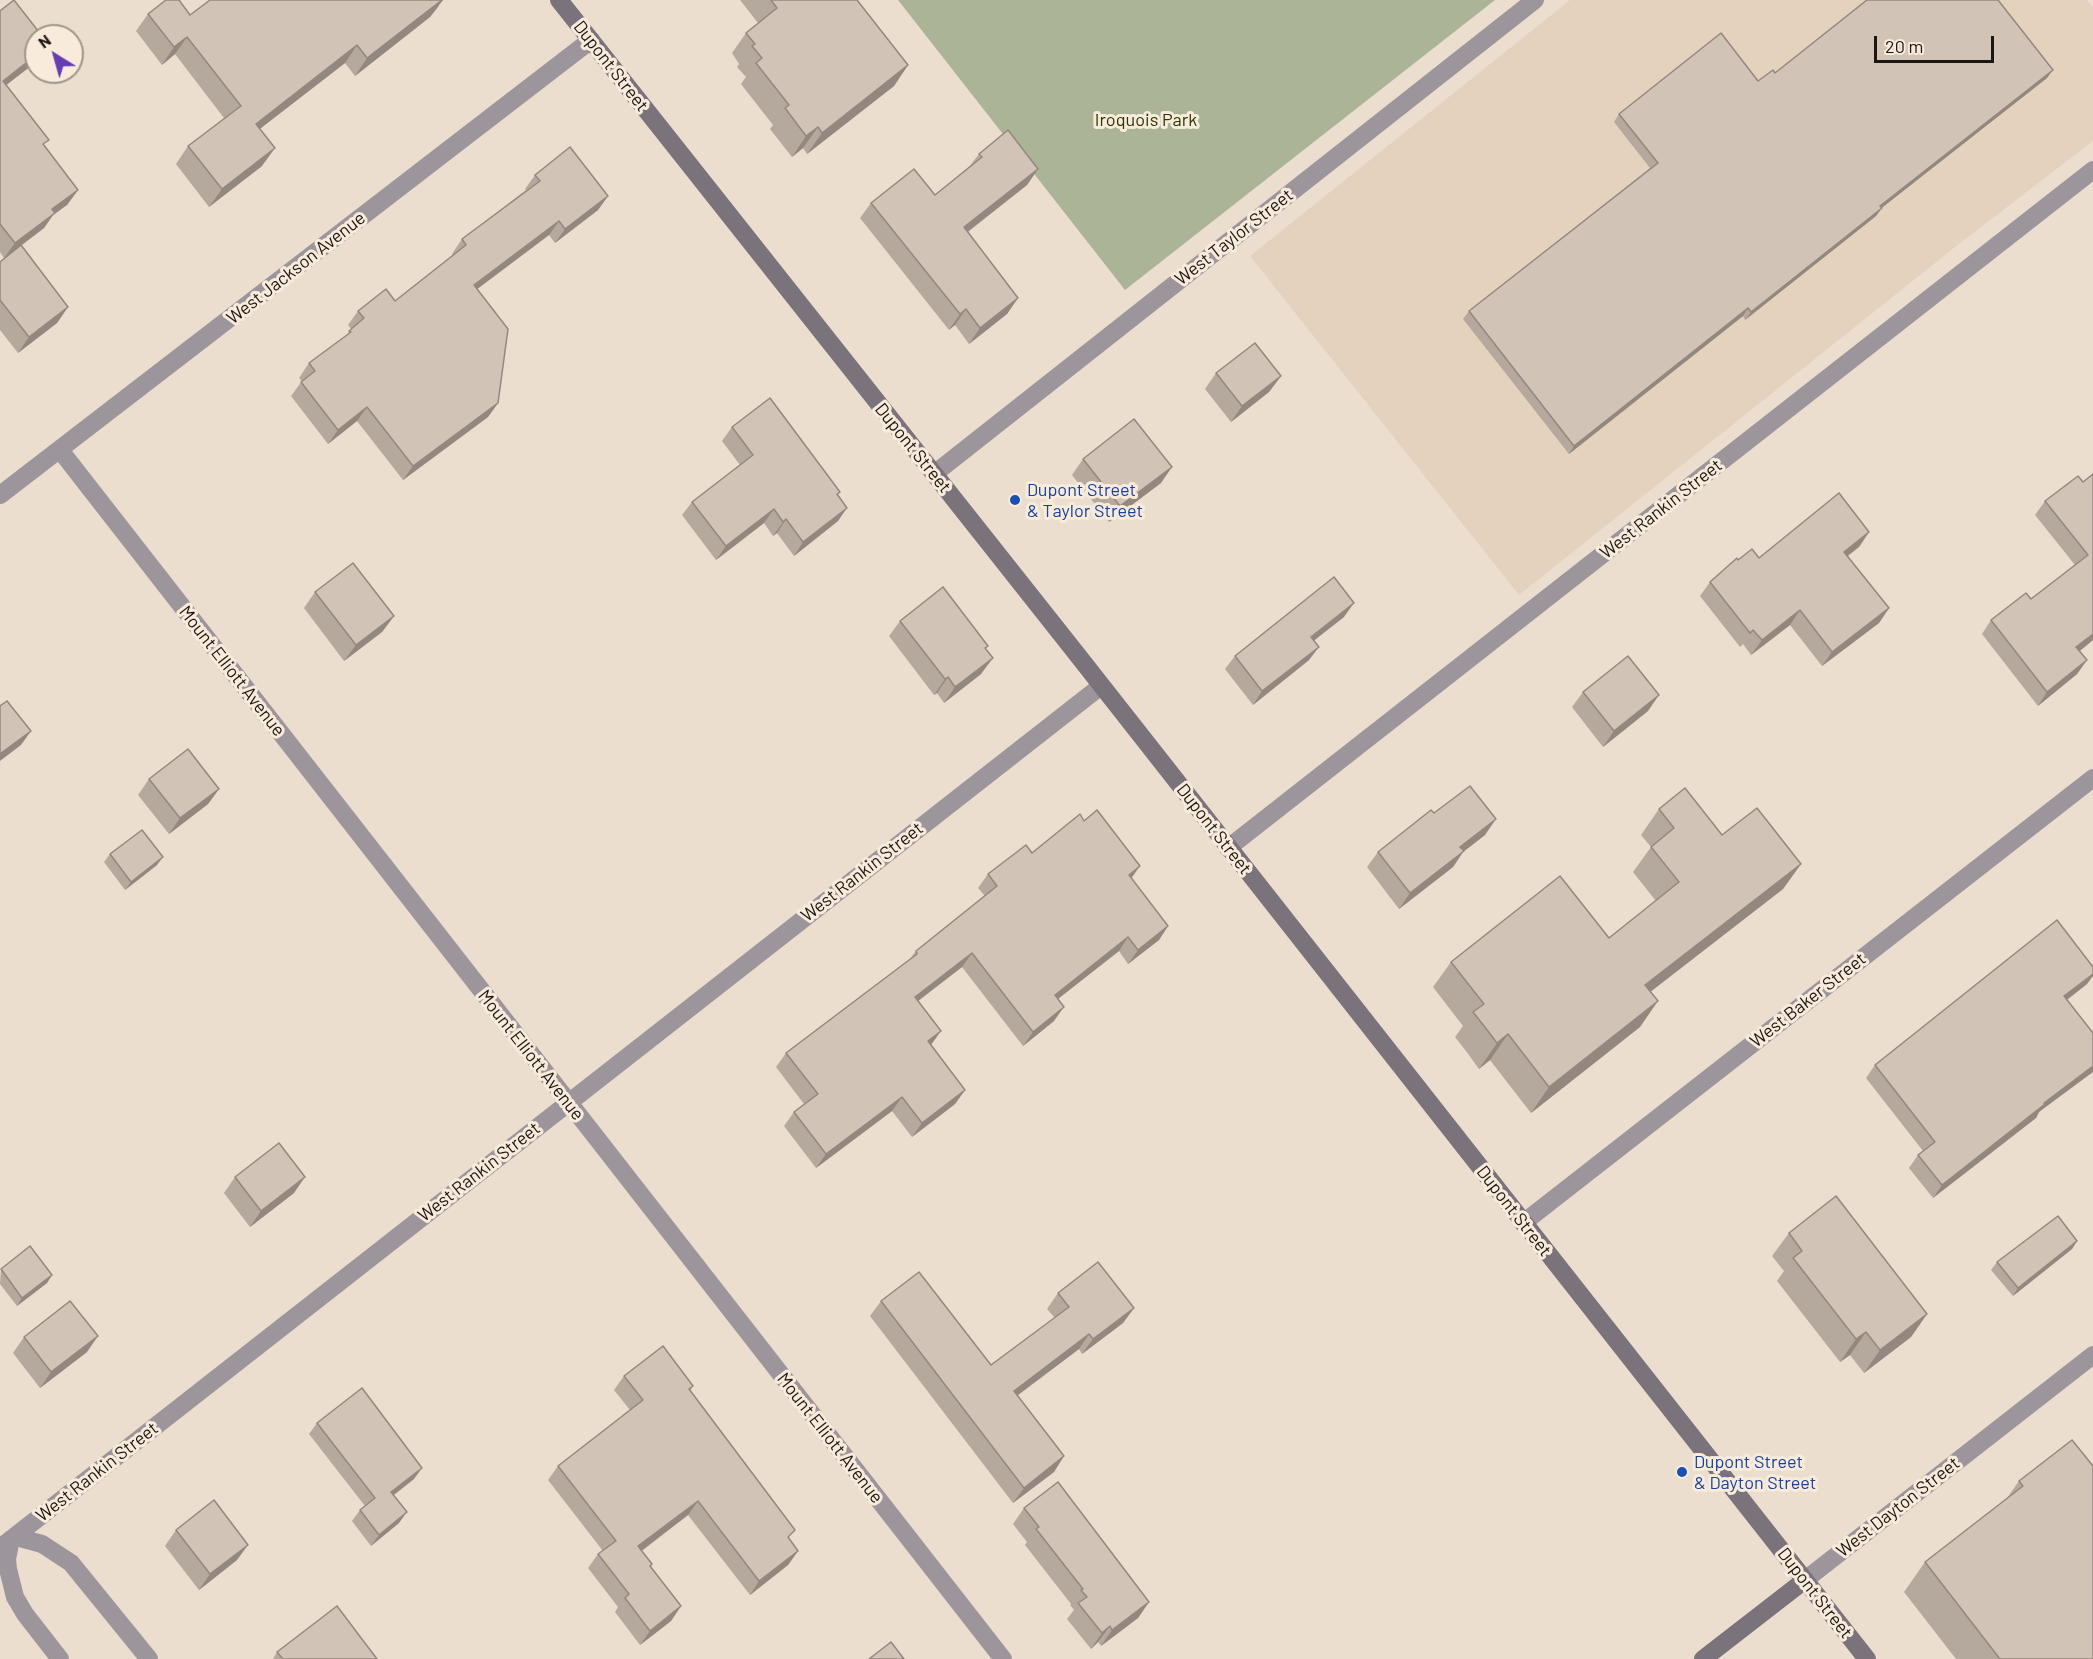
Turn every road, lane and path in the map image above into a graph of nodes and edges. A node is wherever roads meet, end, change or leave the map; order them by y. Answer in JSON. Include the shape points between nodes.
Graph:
{"nodes":[{"id":1,"x":559,"y":0,"type":"edge"},
{"id":2,"x":1534,"y":0,"type":"edge"},
{"id":3,"x":591,"y":40,"type":"junction"},
{"id":4,"x":2093,"y":170,"type":"edge"},
{"id":5,"x":60,"y":450,"type":"junction"},
{"id":6,"x":934,"y":474,"type":"junction"},
{"id":7,"x":0,"y":495,"type":"edge"},
{"id":8,"x":1101,"y":686,"type":"junction"},
{"id":9,"x":2093,"y":778,"type":"edge"},
{"id":10,"x":1228,"y":848,"type":"junction"},
{"id":11,"x":568,"y":1103,"type":"junction"},
{"id":12,"x":1522,"y":1223,"type":"junction"},
{"id":13,"x":2093,"y":1355,"type":"edge"},
{"id":14,"x":4,"y":1538,"type":"edge"},
{"id":15,"x":1805,"y":1580,"type":"junction"},
{"id":16,"x":60,"y":1659,"type":"edge"},
{"id":17,"x":149,"y":1659,"type":"edge"},
{"id":18,"x":1003,"y":1659,"type":"edge"},
{"id":19,"x":1703,"y":1659,"type":"edge"},
{"id":20,"x":1867,"y":1659,"type":"edge"}],
"edges":[{"from":1,"to":3,"type":"street","name":"Dupont Street"},
{"from":2,"to":6,"type":"street","name":"West Taylor Street"},
{"from":3,"to":5,"type":"street","name":"West Jackson Avenue"},
{"from":3,"to":6,"type":"street","name":"Dupont Street"},
{"from":4,"to":10,"type":"street","name":"West Rankin Street"},
{"from":5,"to":7,"type":"street","name":"West Jackson Avenue"},
{"from":5,"to":11,"type":"street","name":"Mount Elliott Avenue"},
{"from":6,"to":8,"type":"street","name":"Dupont Street"},
{"from":8,"to":10,"type":"street","name":"Dupont Street"},
{"from":8,"to":11,"type":"street","name":"West Rankin Street"},
{"from":9,"to":12,"type":"street","name":"West Baker Street"},
{"from":10,"to":12,"type":"street","name":"Dupont Street"},
{"from":11,"to":14,"type":"street","name":"West Rankin Street"},
{"from":11,"to":18,"type":"street","name":"Mount Elliott Avenue"},
{"from":12,"to":15,"type":"street","name":"Dupont Street"},
{"from":13,"to":15,"type":"street","name":"West Dayton Street"},
{"from":14,"to":16,"type":"street","via":[[15,1597]]},
{"from":14,"to":17,"type":"street","via":[[42,1544],[71,1563]]},
{"from":15,"to":19,"type":"street","name":"West Dayton Street"},
{"from":15,"to":20,"type":"street","name":"Dupont Street"}]}
